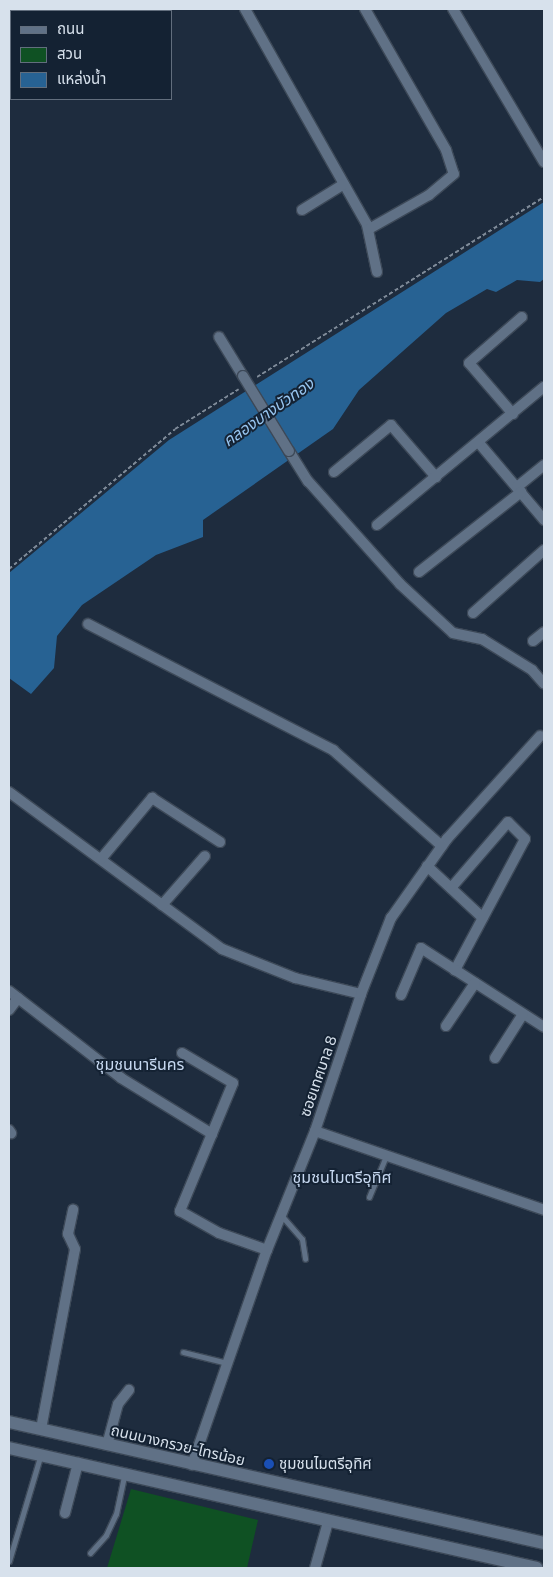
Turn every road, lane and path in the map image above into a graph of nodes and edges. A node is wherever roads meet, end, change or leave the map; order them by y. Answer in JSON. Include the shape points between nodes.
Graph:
{"nodes":[{"id":1,"x":245,"y":9,"type":"edge"},
{"id":2,"x":365,"y":9,"type":"edge"},
{"id":3,"x":453,"y":9,"type":"edge"},
{"id":4,"x":544,"y":162,"type":"edge"},
{"id":5,"x":344,"y":184,"type":"junction"},
{"id":6,"x":544,"y":197,"type":"edge"},
{"id":7,"x":302,"y":210,"type":"dead end"},
{"id":8,"x":369,"y":229,"type":"junction"},
{"id":9,"x":377,"y":272,"type":"dead end"},
{"id":10,"x":522,"y":317,"type":"dead end"},
{"id":11,"x":219,"y":336,"type":"dead end"},
{"id":12,"x":256,"y":378,"type":"dead end"},
{"id":13,"x":544,"y":387,"type":"edge"},
{"id":14,"x":240,"y":388,"type":"dead end"},
{"id":15,"x":513,"y":414,"type":"junction"},
{"id":16,"x":479,"y":443,"type":"junction"},
{"id":17,"x":544,"y":465,"type":"edge"},
{"id":18,"x":334,"y":472,"type":"dead end"},
{"id":19,"x":436,"y":477,"type":"junction"},
{"id":20,"x":519,"y":490,"type":"junction"},
{"id":21,"x":544,"y":520,"type":"edge"},
{"id":22,"x":377,"y":525,"type":"dead end"},
{"id":23,"x":544,"y":550,"type":"edge"},
{"id":24,"x":9,"y":569,"type":"edge"},
{"id":25,"x":419,"y":572,"type":"dead end"},
{"id":26,"x":474,"y":613,"type":"dead end"},
{"id":27,"x":88,"y":624,"type":"dead end"},
{"id":28,"x":544,"y":632,"type":"edge"},
{"id":29,"x":533,"y":641,"type":"dead end"},
{"id":30,"x":544,"y":684,"type":"edge"},
{"id":31,"x":540,"y":736,"type":"dead end"},
{"id":32,"x":9,"y":792,"type":"edge"},
{"id":33,"x":220,"y":842,"type":"dead end"},
{"id":34,"x":442,"y":846,"type":"junction"},
{"id":35,"x":205,"y":856,"type":"dead end"},
{"id":36,"x":101,"y":860,"type":"junction"},
{"id":37,"x":427,"y":866,"type":"junction"},
{"id":38,"x":451,"y":888,"type":"junction"},
{"id":39,"x":162,"y":905,"type":"junction"},
{"id":40,"x":483,"y":918,"type":"junction"},
{"id":41,"x":455,"y":970,"type":"junction"},
{"id":42,"x":476,"y":983,"type":"junction"},
{"id":43,"x":9,"y":991,"type":"edge"},
{"id":44,"x":362,"y":994,"type":"junction"},
{"id":45,"x":401,"y":995,"type":"dead end"},
{"id":46,"x":18,"y":998,"type":"junction"},
{"id":47,"x":9,"y":1010,"type":"edge"},
{"id":48,"x":523,"y":1014,"type":"junction"},
{"id":49,"x":446,"y":1026,"type":"dead end"},
{"id":50,"x":544,"y":1027,"type":"edge"},
{"id":51,"x":182,"y":1053,"type":"dead end"},
{"id":52,"x":495,"y":1058,"type":"dead end"},
{"id":53,"x":315,"y":1131,"type":"junction"},
{"id":54,"x":212,"y":1134,"type":"junction"},
{"id":55,"x":386,"y":1155,"type":"junction"},
{"id":56,"x":369,"y":1197,"type":"dead end"},
{"id":57,"x":73,"y":1210,"type":"dead end"},
{"id":58,"x":544,"y":1210,"type":"edge"},
{"id":59,"x":281,"y":1215,"type":"junction"},
{"id":60,"x":267,"y":1250,"type":"junction"},
{"id":61,"x":305,"y":1259,"type":"dead end"},
{"id":62,"x":183,"y":1352,"type":"dead end"},
{"id":63,"x":227,"y":1363,"type":"junction"},
{"id":64,"x":128,"y":1390,"type":"dead end"},
{"id":65,"x":9,"y":1422,"type":"edge"},
{"id":66,"x":40,"y":1429,"type":"junction"},
{"id":67,"x":107,"y":1445,"type":"junction"},
{"id":68,"x":9,"y":1448,"type":"edge"},
{"id":69,"x":40,"y":1456,"type":"junction"},
{"id":70,"x":78,"y":1464,"type":"junction"},
{"id":71,"x":192,"y":1465,"type":"junction"},
{"id":72,"x":125,"y":1474,"type":"junction"},
{"id":73,"x":65,"y":1513,"type":"dead end"},
{"id":74,"x":328,"y":1522,"type":"junction"},
{"id":75,"x":544,"y":1543,"type":"edge"},
{"id":76,"x":90,"y":1553,"type":"dead end"},
{"id":77,"x":9,"y":1561,"type":"edge"},
{"id":78,"x":500,"y":1564,"type":"edge"},
{"id":79,"x":315,"y":1568,"type":"edge"},
{"id":80,"x":537,"y":1568,"type":"edge"}],
"edges":[{"from":1,"to":5,"type":"street"},
{"from":2,"to":8,"type":"street","via":[[446,150],[454,174],[429,195]]},
{"from":3,"to":4,"type":"street"},
{"from":5,"to":7,"type":"street"},
{"from":5,"to":8,"type":"street"},
{"from":6,"to":12,"type":"path"},
{"from":8,"to":9,"type":"street"},
{"from":10,"to":15,"type":"street","via":[[469,363]]},
{"from":11,"to":30,"type":"street","bridge":true,"via":[[308,481],[400,584],[453,633],[482,639],[532,670]]},
{"from":13,"to":15,"type":"street"},
{"from":14,"to":24,"type":"path","via":[[175,429]]},
{"from":15,"to":16,"type":"street"},
{"from":16,"to":19,"type":"street"},
{"from":16,"to":20,"type":"street"},
{"from":17,"to":20,"type":"street"},
{"from":18,"to":19,"type":"street","via":[[391,425]]},
{"from":19,"to":22,"type":"street"},
{"from":20,"to":21,"type":"street"},
{"from":20,"to":25,"type":"street"},
{"from":23,"to":26,"type":"street"},
{"from":27,"to":34,"type":"street","via":[[333,750]]},
{"from":28,"to":29,"type":"street"},
{"from":31,"to":34,"type":"street","name":"ซอยเทศบาล 8"},
{"from":32,"to":36,"type":"street"},
{"from":33,"to":36,"type":"street","via":[[152,798]]},
{"from":34,"to":37,"type":"street","name":"ซอยเทศบาล 8"},
{"from":35,"to":39,"type":"street"},
{"from":36,"to":39,"type":"street"},
{"from":37,"to":38,"type":"street"},
{"from":37,"to":44,"type":"street","name":"ซอยเทศบาล 8","via":[[395,912]]},
{"from":38,"to":40,"type":"street"},
{"from":38,"to":40,"type":"street","via":[[508,822],[525,839]]},
{"from":39,"to":44,"type":"street","via":[[222,949],[294,978]]},
{"from":40,"to":41,"type":"street"},
{"from":41,"to":42,"type":"street"},
{"from":41,"to":45,"type":"street","via":[[421,948]]},
{"from":42,"to":48,"type":"street"},
{"from":42,"to":49,"type":"street"},
{"from":43,"to":46,"type":"street"},
{"from":44,"to":53,"type":"street","name":"ซอยเทศบาล 8"},
{"from":46,"to":47,"type":"street"},
{"from":46,"to":54,"type":"street","via":[[121,1078]]},
{"from":48,"to":50,"type":"street"},
{"from":48,"to":52,"type":"street"},
{"from":51,"to":54,"type":"street","via":[[233,1083]]},
{"from":53,"to":55,"type":"street"},
{"from":53,"to":59,"type":"street","name":"ซอยเทศบาล 8"},
{"from":54,"to":60,"type":"street","via":[[180,1211],[219,1233]]},
{"from":55,"to":56,"type":"lane"},
{"from":55,"to":58,"type":"street"},
{"from":57,"to":66,"type":"street","via":[[68,1234],[75,1249]]},
{"from":59,"to":60,"type":"street","name":"ซอยเทศบาล 8"},
{"from":59,"to":61,"type":"lane","via":[[302,1239]]},
{"from":60,"to":63,"type":"street","name":"ซอยเทศบาล 8"},
{"from":62,"to":63,"type":"lane"},
{"from":63,"to":71,"type":"street","name":"ซอยเทศบาล 8"},
{"from":64,"to":67,"type":"street","via":[[118,1404]]},
{"from":65,"to":66,"type":"main road","name":"ถนนบางกรวย-ไทรน้อย"},
{"from":66,"to":67,"type":"main road","name":"ถนนบางกรวย-ไทรน้อย"},
{"from":67,"to":71,"type":"main road","name":"ถนนบางกรวย-ไทรน้อย"},
{"from":68,"to":69,"type":"main road"},
{"from":69,"to":70,"type":"main road"},
{"from":69,"to":77,"type":"lane"},
{"from":70,"to":72,"type":"main road"},
{"from":70,"to":73,"type":"street"},
{"from":71,"to":75,"type":"main road","name":"ถนนบางกรวย-ไทรน้อย"},
{"from":72,"to":74,"type":"main road"},
{"from":72,"to":76,"type":"lane","via":[[116,1514],[106,1535]]},
{"from":74,"to":78,"type":"main road"},
{"from":74,"to":79,"type":"street"},
{"from":78,"to":80,"type":"main road"}]}
